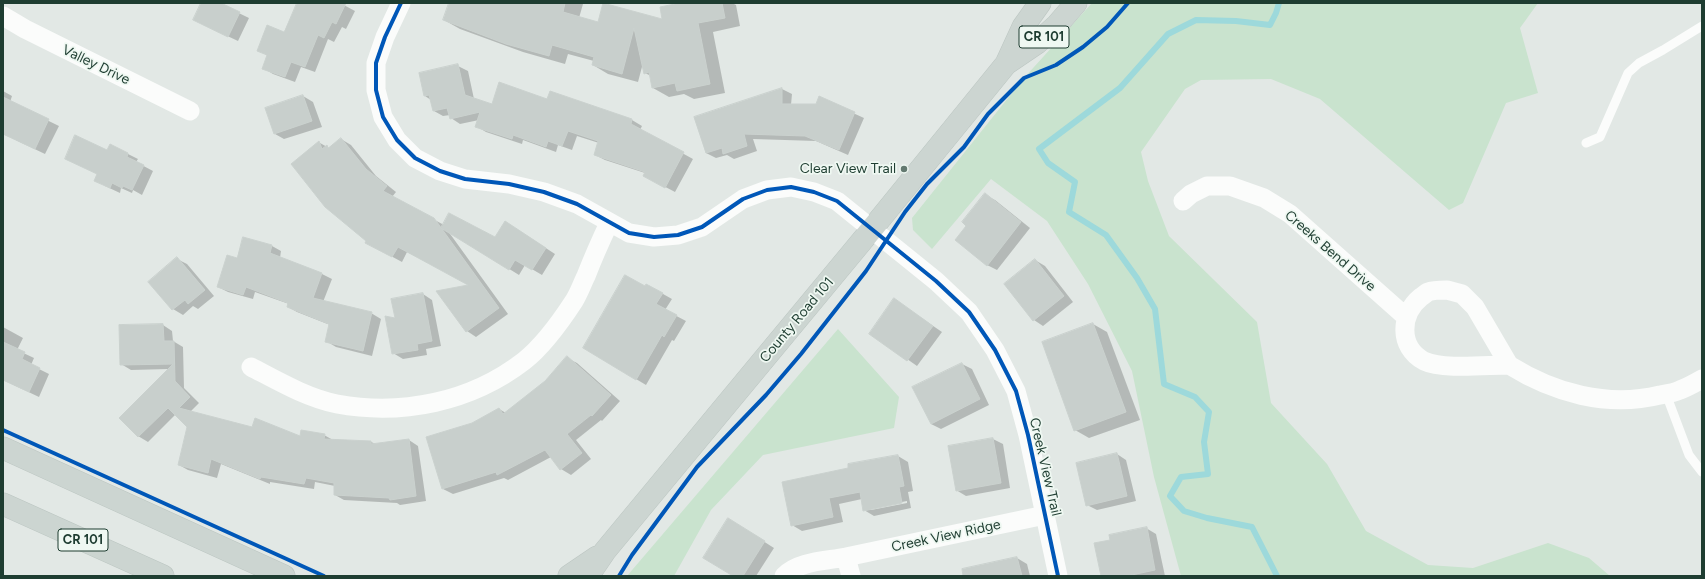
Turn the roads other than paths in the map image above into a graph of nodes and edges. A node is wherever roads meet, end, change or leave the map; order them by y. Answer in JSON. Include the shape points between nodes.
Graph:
{"nodes":[{"id":1,"x":401,"y":3,"type":"edge"},
{"id":2,"x":1040,"y":3,"type":"edge"},
{"id":3,"x":1076,"y":3,"type":"edge"},
{"id":4,"x":3,"y":16,"type":"edge"},
{"id":5,"x":1702,"y":26,"type":"edge"},
{"id":6,"x":1006,"y":64,"type":"junction"},
{"id":7,"x":190,"y":111,"type":"dead end"},
{"id":8,"x":1586,"y":143,"type":"dead end"},
{"id":9,"x":1183,"y":201,"type":"dead end"},
{"id":10,"x":609,"y":223,"type":"junction"},
{"id":11,"x":871,"y":230,"type":"junction"},
{"id":12,"x":1406,"y":317,"type":"junction"},
{"id":13,"x":1509,"y":365,"type":"junction"},
{"id":14,"x":251,"y":366,"type":"dead end"},
{"id":15,"x":1702,"y":379,"type":"edge"},
{"id":16,"x":1666,"y":394,"type":"junction"},
{"id":17,"x":3,"y":448,"type":"edge"},
{"id":18,"x":1702,"y":472,"type":"edge"},
{"id":19,"x":3,"y":504,"type":"edge"},
{"id":20,"x":1045,"y":515,"type":"junction"},
{"id":21,"x":605,"y":551,"type":"junction"},
{"id":22,"x":846,"y":557,"type":"junction"},
{"id":23,"x":163,"y":576,"type":"edge"},
{"id":24,"x":284,"y":576,"type":"edge"},
{"id":25,"x":569,"y":576,"type":"edge"},
{"id":26,"x":588,"y":576,"type":"edge"},
{"id":27,"x":594,"y":576,"type":"edge"},
{"id":28,"x":784,"y":576,"type":"edge"},
{"id":29,"x":851,"y":576,"type":"edge"},
{"id":30,"x":1058,"y":576,"type":"edge"}],
"edges":[{"from":1,"to":10,"type":"street","name":"Creek View Trail","via":[[376,63],[376,90],[383,117],[397,140],[415,158],[440,172],[465,179],[509,184],[544,192],[577,204]]},
{"from":2,"to":6,"type":"main road","name":"County Road 101","number":"CR 101","via":[[1022,27]]},
{"from":3,"to":6,"type":"main road","name":"County Road 101","number":"CR 101","via":[[1057,25]]},
{"from":4,"to":7,"type":"street","name":"Valley Drive"},
{"from":5,"to":8,"type":"lane","via":[[1639,63],[1628,73],[1600,137]]},
{"from":6,"to":11,"type":"main road","name":"County Road 101","number":"CR 101"},
{"from":9,"to":12,"type":"street","name":"Creeks Bend Drive","via":[[1207,186],[1230,186],[1264,198],[1290,214]]},
{"from":10,"to":11,"type":"street","name":"Creek View Trail","via":[[629,233],[654,237],[678,235],[702,227],[743,199],[766,190],[791,187],[837,201]]},
{"from":10,"to":14,"type":"street","via":[[575,299],[552,332],[524,360],[490,382],[453,398],[414,407],[381,409],[336,404],[298,391]]},
{"from":11,"to":20,"type":"street","name":"Creek View Trail","via":[[936,281],[969,312],[996,350],[1016,391]]},
{"from":11,"to":21,"type":"main road","name":"County Road 101","number":"CR 101"},
{"from":12,"to":13,"type":"street","via":[[1404,333],[1412,349],[1424,361],[1440,366]]},
{"from":12,"to":13,"type":"street","via":[[1415,302],[1428,292],[1446,290],[1462,294],[1475,306]]},
{"from":13,"to":16,"type":"street","via":[[1530,378],[1565,393],[1603,400],[1641,400]]},
{"from":15,"to":16,"type":"street","via":[[1679,391]]},
{"from":16,"to":18,"type":"lane","via":[[1689,455]]},
{"from":17,"to":24,"type":"main road"},
{"from":19,"to":23,"type":"main road","name":"CR 101","number":"CR 101"},
{"from":20,"to":22,"type":"street","name":"Creek View Ridge"},
{"from":20,"to":30,"type":"street","name":"Creek View Trail"},
{"from":21,"to":25,"type":"main road","number":"CR 101"},
{"from":21,"to":26,"type":"main road","name":"County Road 101","number":"CR 101"},
{"from":21,"to":27,"type":"main road"},
{"from":22,"to":28,"type":"street","name":"Creek View Ridge","via":[[806,564],[788,571]]},
{"from":22,"to":29,"type":"street"}]}
